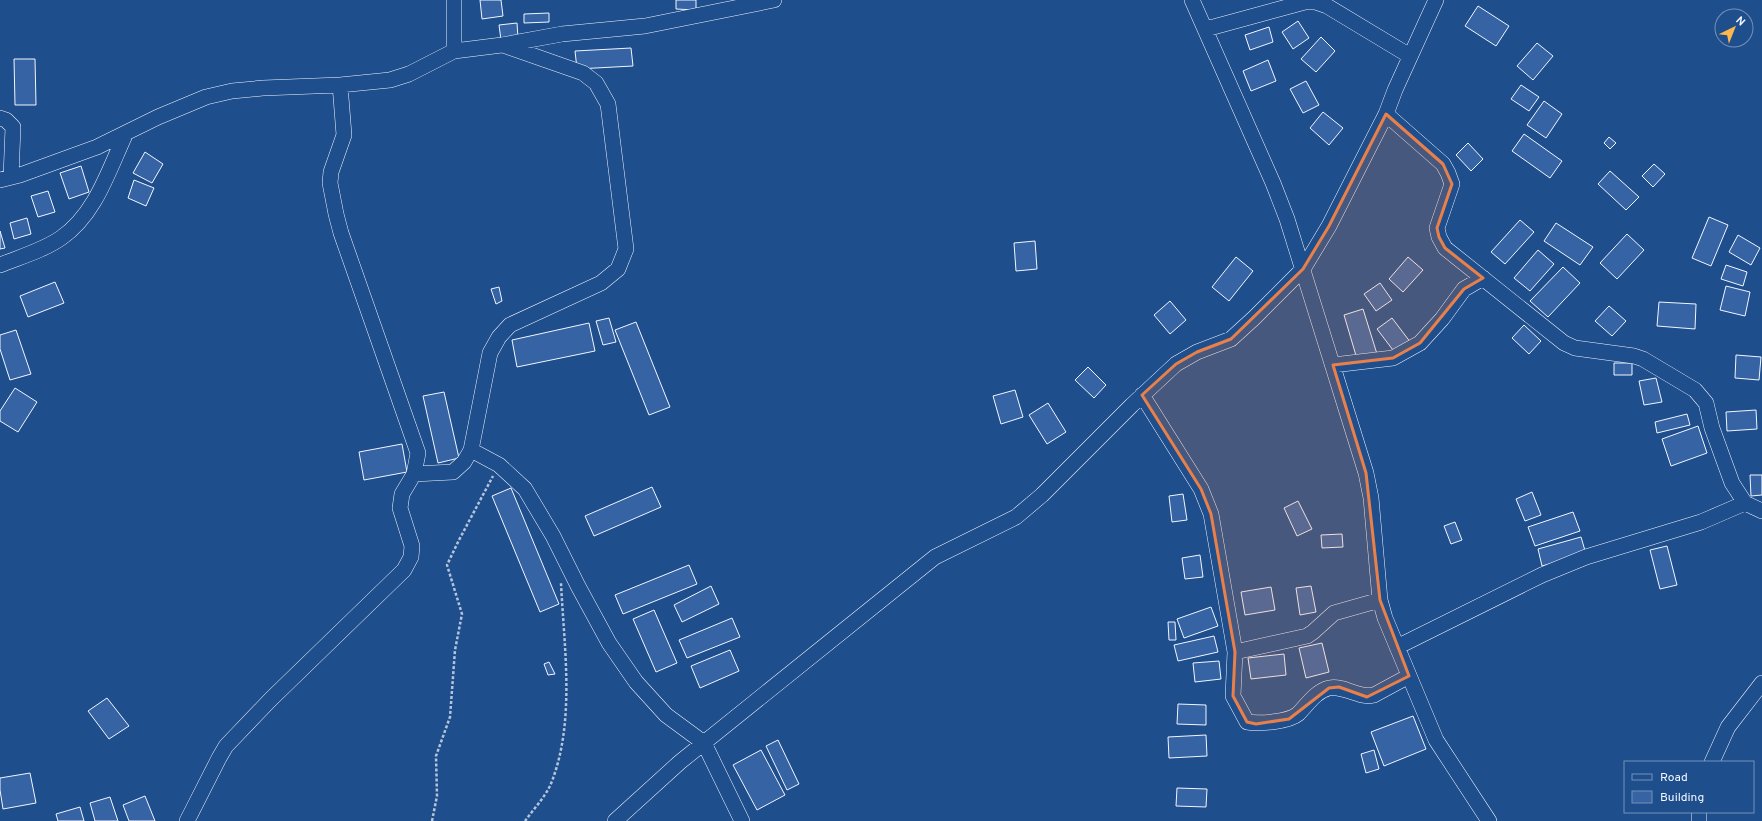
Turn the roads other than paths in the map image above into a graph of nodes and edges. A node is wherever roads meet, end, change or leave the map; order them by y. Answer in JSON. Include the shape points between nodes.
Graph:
{"nodes":[{"id":1,"x":454,"y":0,"type":"edge"},
{"id":2,"x":774,"y":0,"type":"edge"},
{"id":3,"x":1192,"y":0,"type":"edge"},
{"id":4,"x":1436,"y":0,"type":"edge"},
{"id":5,"x":708,"y":7,"type":"edge"},
{"id":6,"x":1206,"y":29,"type":"junction"},
{"id":7,"x":502,"y":45,"type":"junction"},
{"id":8,"x":454,"y":51,"type":"junction"},
{"id":9,"x":1410,"y":56,"type":"junction"},
{"id":10,"x":340,"y":85,"type":"junction"},
{"id":11,"x":1386,"y":114,"type":"junction"},
{"id":12,"x":0,"y":118,"type":"edge"},
{"id":13,"x":126,"y":133,"type":"junction"},
{"id":14,"x":97,"y":147,"type":"junction"},
{"id":15,"x":113,"y":161,"type":"junction"},
{"id":16,"x":6,"y":179,"type":"edge"},
{"id":17,"x":0,"y":264,"type":"edge"},
{"id":18,"x":1303,"y":269,"type":"junction"},
{"id":19,"x":1483,"y":278,"type":"junction"},
{"id":20,"x":1333,"y":365,"type":"junction"},
{"id":21,"x":1142,"y":395,"type":"junction"},
{"id":22,"x":471,"y":450,"type":"junction"},
{"id":23,"x":414,"y":474,"type":"junction"},
{"id":24,"x":1745,"y":503,"type":"junction"},
{"id":25,"x":1762,"y":511,"type":"edge"},
{"id":26,"x":1380,"y":600,"type":"junction"},
{"id":27,"x":1397,"y":647,"type":"junction"},
{"id":28,"x":1235,"y":652,"type":"junction"},
{"id":29,"x":1409,"y":676,"type":"junction"},
{"id":30,"x":1762,"y":683,"type":"edge"},
{"id":31,"x":704,"y":743,"type":"junction"},
{"id":32,"x":1712,"y":761,"type":"edge"},
{"id":33,"x":187,"y":821,"type":"edge"},
{"id":34,"x":615,"y":821,"type":"edge"},
{"id":35,"x":742,"y":821,"type":"edge"},
{"id":36,"x":1489,"y":821,"type":"edge"}],
"edges":[{"from":1,"to":8,"type":"street"},
{"from":2,"to":5,"type":"street"},
{"from":3,"to":6,"type":"street"},
{"from":4,"to":9,"type":"street"},
{"from":5,"to":7,"type":"street","via":[[645,26],[562,34]]},
{"from":6,"to":9,"type":"street","via":[[1305,2],[1315,2],[1327,6]]},
{"from":6,"to":18,"type":"street","via":[[1273,183]]},
{"from":7,"to":8,"type":"street"},
{"from":7,"to":22,"type":"street","via":[[584,73],[596,83],[608,104],[626,249],[618,269],[601,283],[510,325],[499,337],[490,353]]},
{"from":8,"to":10,"type":"street","via":[[409,74],[390,80]]},
{"from":9,"to":11,"type":"street"},
{"from":10,"to":13,"type":"street","via":[[232,91],[187,104]]},
{"from":10,"to":23,"type":"street","via":[[344,135],[331,172],[330,183],[336,214],[418,453]]},
{"from":11,"to":18,"type":"street","via":[[1329,226]]},
{"from":11,"to":19,"type":"street","via":[[1443,164],[1452,184],[1437,228],[1438,237],[1445,248]]},
{"from":12,"to":16,"type":"street","via":[[13,127]]},
{"from":13,"to":14,"type":"street"},
{"from":13,"to":15,"type":"street"},
{"from":14,"to":15,"type":"street"},
{"from":14,"to":16,"type":"street"},
{"from":15,"to":17,"type":"street","via":[[98,194],[74,228],[48,245]]},
{"from":18,"to":20,"type":"street"},
{"from":18,"to":21,"type":"street","via":[[1231,339],[1197,352],[1176,364]]},
{"from":19,"to":20,"type":"street","via":[[1461,292],[1420,343],[1393,358]]},
{"from":19,"to":24,"type":"street","via":[[1564,344],[1643,359],[1694,390],[1706,403],[1712,428],[1732,483]]},
{"from":20,"to":26,"type":"street","via":[[1366,473],[1371,498]]},
{"from":21,"to":28,"type":"street","via":[[1201,489],[1211,514]]},
{"from":21,"to":31,"type":"street","via":[[1042,495],[1016,517],[935,557]]},
{"from":22,"to":23,"type":"street","via":[[464,462],[453,472]]},
{"from":22,"to":31,"type":"street","via":[[499,465],[525,489],[610,642],[636,682],[666,715]]},
{"from":23,"to":33,"type":"street","via":[[402,494],[400,508],[412,546],[411,557],[404,570],[226,746]]},
{"from":24,"to":25,"type":"street"},
{"from":24,"to":27,"type":"street","via":[[1701,522],[1586,557],[1542,575]]},
{"from":26,"to":27,"type":"street"},
{"from":26,"to":28,"type":"street","via":[[1334,613],[1307,636]]},
{"from":27,"to":29,"type":"street"},
{"from":28,"to":29,"type":"street","via":[[1233,696],[1247,722],[1256,724],[1289,719],[1321,691],[1329,688],[1339,688],[1368,697]]},
{"from":29,"to":36,"type":"street","via":[[1436,740]]},
{"from":30,"to":32,"type":"street","via":[[1728,727]]},
{"from":31,"to":34,"type":"street"},
{"from":31,"to":35,"type":"street"}]}
